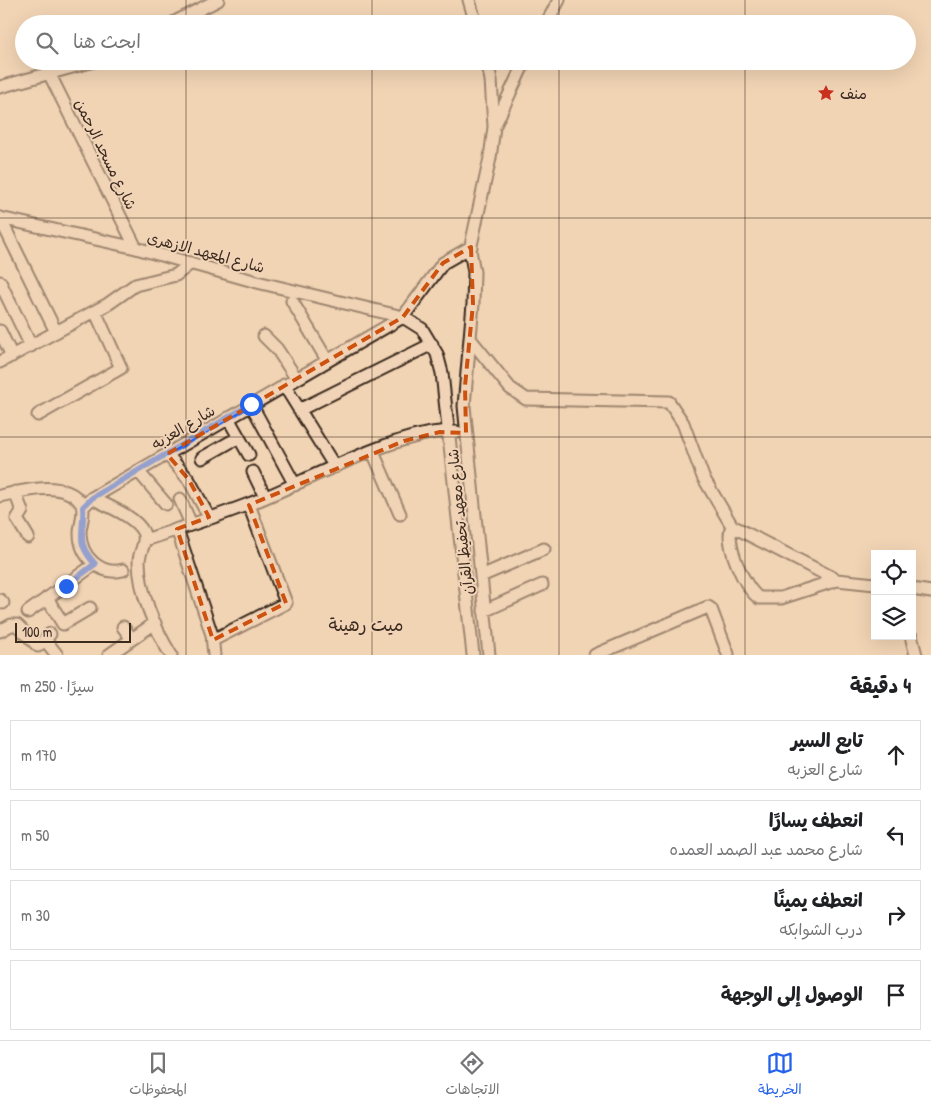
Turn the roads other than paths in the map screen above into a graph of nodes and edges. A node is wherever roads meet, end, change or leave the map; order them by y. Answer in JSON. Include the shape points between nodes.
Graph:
{"nodes":[{"id":1,"x":218,"y":0,"type":"edge"},
{"id":2,"x":469,"y":0,"type":"edge"},
{"id":3,"x":559,"y":0,"type":"edge"},
{"id":4,"x":189,"y":15,"type":"edge"},
{"id":5,"x":473,"y":15,"type":"edge"},
{"id":6,"x":551,"y":15,"type":"edge"},
{"id":7,"x":60,"y":70,"type":"edge"},
{"id":8,"x":489,"y":70,"type":"edge"},
{"id":9,"x":521,"y":70,"type":"edge"},
{"id":10,"x":49,"y":73,"type":"junction"},
{"id":11,"x":0,"y":87,"type":"edge"},
{"id":12,"x":494,"y":127,"type":"junction"},
{"id":13,"x":0,"y":218,"type":"edge"},
{"id":14,"x":471,"y":247,"type":"junction"},
{"id":15,"x":136,"y":248,"type":"junction"},
{"id":16,"x":191,"y":263,"type":"junction"},
{"id":17,"x":0,"y":282,"type":"edge"},
{"id":18,"x":292,"y":301,"type":"dead end"},
{"id":19,"x":95,"y":311,"type":"junction"},
{"id":20,"x":403,"y":317,"type":"junction"},
{"id":21,"x":0,"y":331,"type":"edge"},
{"id":22,"x":56,"y":332,"type":"junction"},
{"id":23,"x":264,"y":336,"type":"dead end"},
{"id":24,"x":471,"y":340,"type":"junction"},
{"id":25,"x":432,"y":344,"type":"junction"},
{"id":26,"x":31,"y":346,"type":"junction"},
{"id":27,"x":12,"y":356,"type":"junction"},
{"id":28,"x":327,"y":360,"type":"junction"},
{"id":29,"x":0,"y":362,"type":"edge"},
{"id":30,"x":296,"y":378,"type":"junction"},
{"id":31,"x":284,"y":385,"type":"junction"},
{"id":32,"x":251,"y":404,"type":"junction"},
{"id":33,"x":299,"y":410,"type":"junction"},
{"id":34,"x":38,"y":415,"type":"dead end"},
{"id":35,"x":228,"y":418,"type":"junction"},
{"id":36,"x":449,"y":431,"type":"junction"},
{"id":37,"x":466,"y":433,"type":"junction"},
{"id":38,"x":239,"y":437,"type":"junction"},
{"id":39,"x":373,"y":452,"type":"junction"},
{"id":40,"x":167,"y":454,"type":"junction"},
{"id":41,"x":249,"y":455,"type":"dead end"},
{"id":42,"x":202,"y":458,"type":"dead end"},
{"id":43,"x":335,"y":467,"type":"junction"},
{"id":44,"x":138,"y":471,"type":"junction"},
{"id":45,"x":253,"y":472,"type":"dead end"},
{"id":46,"x":295,"y":485,"type":"junction"},
{"id":47,"x":15,"y":492,"type":"junction"},
{"id":48,"x":0,"y":496,"type":"edge"},
{"id":49,"x":92,"y":498,"type":"junction"},
{"id":50,"x":265,"y":498,"type":"junction"},
{"id":51,"x":180,"y":499,"type":"dead end"},
{"id":52,"x":166,"y":504,"type":"dead end"},
{"id":53,"x":249,"y":504,"type":"junction"},
{"id":54,"x":83,"y":507,"type":"junction"},
{"id":55,"x":400,"y":514,"type":"dead end"},
{"id":56,"x":209,"y":517,"type":"junction"},
{"id":57,"x":191,"y":524,"type":"junction"},
{"id":58,"x":732,"y":526,"type":"junction"},
{"id":59,"x":177,"y":529,"type":"junction"},
{"id":60,"x":28,"y":537,"type":"dead end"},
{"id":61,"x":144,"y":540,"type":"junction"},
{"id":62,"x":81,"y":541,"type":"junction"},
{"id":63,"x":544,"y":549,"type":"dead end"},
{"id":64,"x":79,"y":557,"type":"dead end"},
{"id":65,"x":95,"y":564,"type":"junction"},
{"id":66,"x":123,"y":570,"type":"dead end"},
{"id":67,"x":481,"y":576,"type":"junction"},
{"id":68,"x":837,"y":580,"type":"junction"},
{"id":69,"x":871,"y":584,"type":"edge"},
{"id":70,"x":542,"y":585,"type":"dead end"},
{"id":71,"x":916,"y":589,"type":"edge"},
{"id":72,"x":931,"y":592,"type":"edge"},
{"id":73,"x":47,"y":598,"type":"junction"},
{"id":74,"x":90,"y":608,"type":"dead end"},
{"id":75,"x":484,"y":611,"type":"junction"},
{"id":76,"x":28,"y":612,"type":"dead end"},
{"id":77,"x":155,"y":623,"type":"junction"},
{"id":78,"x":123,"y":627,"type":"dead end"},
{"id":79,"x":0,"y":631,"type":"edge"},
{"id":80,"x":132,"y":639,"type":"junction"},
{"id":81,"x":212,"y":640,"type":"junction"},
{"id":82,"x":912,"y":640,"type":"edge"},
{"id":83,"x":166,"y":653,"type":"edge"},
{"id":84,"x":728,"y":654,"type":"edge"},
{"id":85,"x":57,"y":655,"type":"edge"},
{"id":86,"x":109,"y":655,"type":"edge"},
{"id":87,"x":214,"y":655,"type":"edge"},
{"id":88,"x":474,"y":655,"type":"edge"},
{"id":89,"x":489,"y":655,"type":"edge"},
{"id":90,"x":595,"y":655,"type":"edge"},
{"id":91,"x":916,"y":655,"type":"edge"}],
"edges":[{"from":1,"to":4,"type":"street"},
{"from":2,"to":5,"type":"street"},
{"from":3,"to":6,"type":"street"},
{"from":7,"to":10,"type":"street"},
{"from":8,"to":12,"type":"street"},
{"from":9,"to":12,"type":"street"},
{"from":10,"to":11,"type":"street"},
{"from":10,"to":15,"type":"street","name":"شارع مسجد الرحمن"},
{"from":12,"to":14,"type":"street","name":"شارع معهد تحفيظ القرآن"},
{"from":13,"to":15,"type":"street","name":"شارع المعهد الازهرى"},
{"from":13,"to":22,"type":"street"},
{"from":14,"to":20,"type":"street","via":[[443,263]]},
{"from":14,"to":24,"type":"street","name":"شارع معهد تحفيظ القرآن","via":[[474,272]]},
{"from":15,"to":16,"type":"street","name":"شارع المعهد الازهرى"},
{"from":16,"to":19,"type":"street","via":[[176,275],[135,285]]},
{"from":16,"to":20,"type":"street","name":"شارع المعهد الازهرى"},
{"from":17,"to":26,"type":"street"},
{"from":18,"to":28,"type":"street"},
{"from":19,"to":22,"type":"street"},
{"from":19,"to":34,"type":"street","via":[[122,368]]},
{"from":20,"to":25,"type":"street","via":[[422,330]]},
{"from":20,"to":28,"type":"street","name":"شارع العزبه"},
{"from":21,"to":27,"type":"street"},
{"from":22,"to":26,"type":"street"},
{"from":23,"to":30,"type":"street"},
{"from":24,"to":37,"type":"street","name":"شارع معهد تحفيظ القرآن","via":[[465,386]]},
{"from":24,"to":58,"type":"street","via":[[510,388],[526,399],[669,402],[682,423],[703,477]]},
{"from":25,"to":33,"type":"street"},
{"from":25,"to":36,"type":"street","via":[[442,373]]},
{"from":26,"to":27,"type":"street"},
{"from":27,"to":29,"type":"street"},
{"from":28,"to":30,"type":"street","name":"شارع العزبه"},
{"from":30,"to":31,"type":"street","name":"شارع العزبه"},
{"from":31,"to":32,"type":"street","name":"شارع العزبه"},
{"from":31,"to":33,"type":"street"},
{"from":32,"to":35,"type":"street","name":"شارع العزبه"},
{"from":32,"to":46,"type":"street"},
{"from":33,"to":43,"type":"street"},
{"from":35,"to":38,"type":"street"},
{"from":35,"to":40,"type":"street","name":"شارع العزبه"},
{"from":36,"to":37,"type":"street"},
{"from":36,"to":39,"type":"street","via":[[420,436]]},
{"from":36,"to":88,"type":"street"},
{"from":37,"to":67,"type":"street","name":"شارع معهد تحفيظ القرآن"},
{"from":38,"to":41,"type":"street"},
{"from":38,"to":42,"type":"street"},
{"from":39,"to":43,"type":"street"},
{"from":39,"to":55,"type":"street"},
{"from":40,"to":44,"type":"street","name":"شارع العزبه"},
{"from":40,"to":56,"type":"street","via":[[189,480]]},
{"from":43,"to":46,"type":"street"},
{"from":44,"to":49,"type":"street","name":"شارع العزبه"},
{"from":44,"to":52,"type":"street"},
{"from":45,"to":50,"type":"street"},
{"from":46,"to":50,"type":"street"},
{"from":47,"to":48,"type":"street"},
{"from":47,"to":54,"type":"street","via":[[59,490]]},
{"from":47,"to":60,"type":"street","via":[[22,511],[17,517]]},
{"from":49,"to":54,"type":"street","name":"شارع العزبه"},
{"from":49,"to":61,"type":"street","via":[[135,522],[143,532]]},
{"from":50,"to":53,"type":"street"},
{"from":51,"to":57,"type":"street"},
{"from":53,"to":56,"type":"street"},
{"from":53,"to":81,"type":"street","via":[[286,603]]},
{"from":54,"to":62,"type":"street"},
{"from":56,"to":57,"type":"street"},
{"from":57,"to":59,"type":"street"},
{"from":58,"to":68,"type":"street"},
{"from":58,"to":68,"type":"street","via":[[729,532],[731,547],[747,584],[758,598],[781,598]]},
{"from":59,"to":61,"type":"street"},
{"from":59,"to":81,"type":"street"},
{"from":61,"to":77,"type":"street","via":[[139,563]]},
{"from":62,"to":64,"type":"street","via":[[76,546]]},
{"from":62,"to":65,"type":"street"},
{"from":63,"to":67,"type":"street"},
{"from":65,"to":66,"type":"street","via":[[109,573]]},
{"from":65,"to":73,"type":"street"},
{"from":67,"to":75,"type":"street","name":"شارع معهد تحفيظ القرآن"},
{"from":68,"to":69,"type":"street"},
{"from":70,"to":75,"type":"street"},
{"from":71,"to":72,"type":"street"},
{"from":73,"to":74,"type":"street","via":[[63,624]]},
{"from":73,"to":76,"type":"street"},
{"from":75,"to":89,"type":"street","name":"شارع معهد تحفيظ القرآن"},
{"from":77,"to":80,"type":"street"},
{"from":77,"to":83,"type":"street"},
{"from":78,"to":80,"type":"street"},
{"from":79,"to":85,"type":"street","via":[[14,624],[37,646],[47,637]]},
{"from":80,"to":86,"type":"street"},
{"from":81,"to":87,"type":"street"},
{"from":82,"to":91,"type":"street"},
{"from":84,"to":90,"type":"street","via":[[708,607]]}]}
